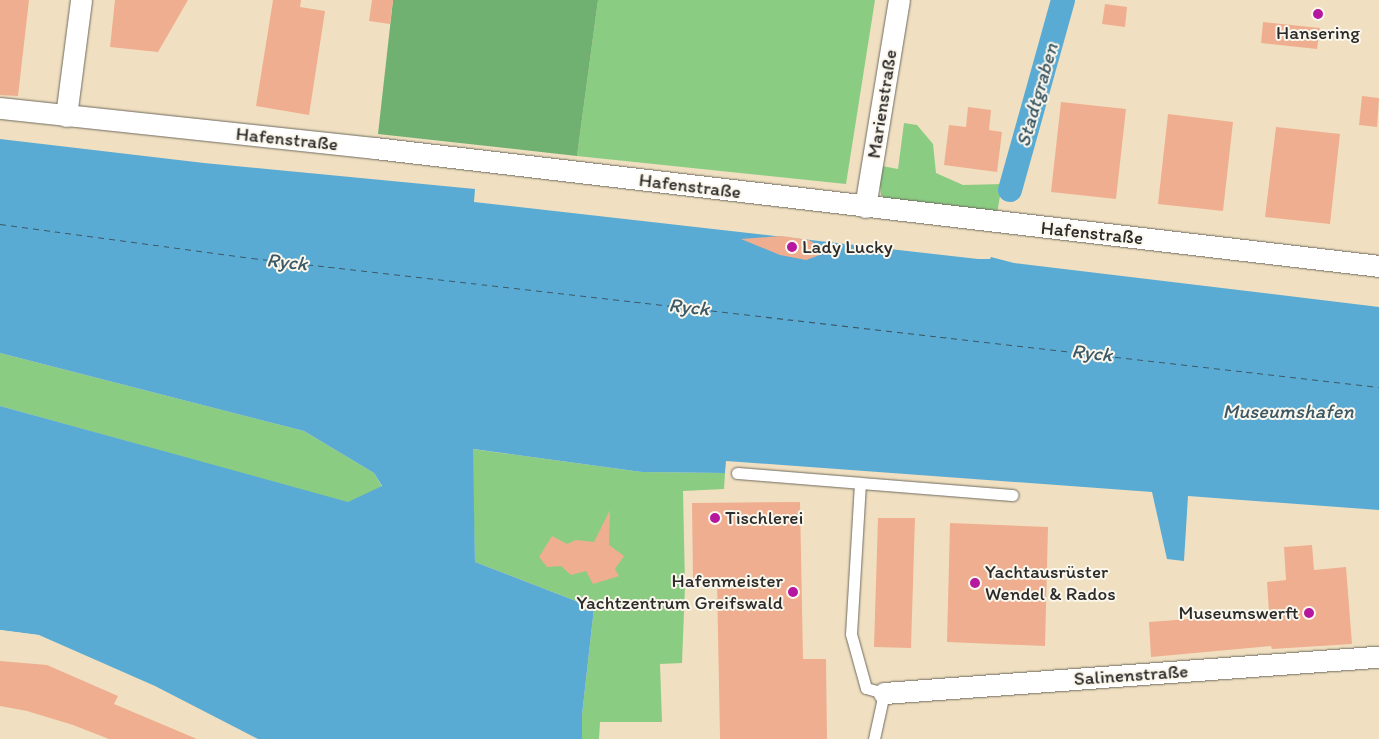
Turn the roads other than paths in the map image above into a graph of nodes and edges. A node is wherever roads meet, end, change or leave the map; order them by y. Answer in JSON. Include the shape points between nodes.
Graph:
{"nodes":[{"id":1,"x":81,"y":0,"type":"edge"},
{"id":2,"x":899,"y":0,"type":"edge"},
{"id":3,"x":0,"y":108,"type":"edge"},
{"id":4,"x":66,"y":116,"type":"junction"},
{"id":5,"x":865,"y":207,"type":"junction"},
{"id":6,"x":1379,"y":266,"type":"edge"},
{"id":7,"x":737,"y":473,"type":"dead end"},
{"id":8,"x":860,"y":483,"type":"junction"},
{"id":9,"x":1013,"y":495,"type":"dead end"},
{"id":10,"x":1379,"y":657,"type":"edge"},
{"id":11,"x":884,"y":693,"type":"junction"},
{"id":12,"x":874,"y":739,"type":"edge"}],
"edges":[{"from":1,"to":4,"type":"street"},
{"from":2,"to":5,"type":"street","name":"Marienstraße"},
{"from":3,"to":4,"type":"street","name":"Hafenstraße"},
{"from":4,"to":5,"type":"street","name":"Hafenstraße","via":[[384,149]]},
{"from":5,"to":6,"type":"street","name":"Hafenstraße"},
{"from":7,"to":8,"type":"lane"},
{"from":8,"to":9,"type":"lane"},
{"from":8,"to":11,"type":"lane","via":[[851,634],[866,688]]},
{"from":10,"to":11,"type":"street","name":"Salinenstraße"},
{"from":11,"to":12,"type":"lane"}]}
